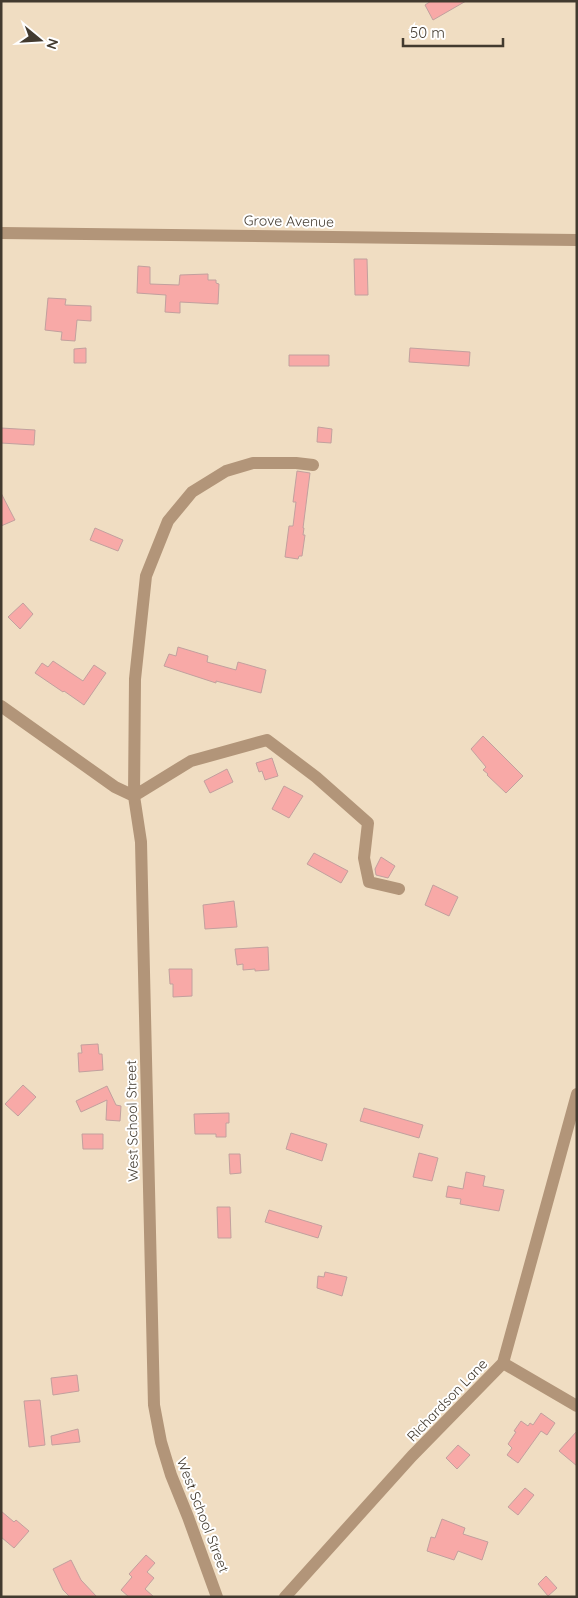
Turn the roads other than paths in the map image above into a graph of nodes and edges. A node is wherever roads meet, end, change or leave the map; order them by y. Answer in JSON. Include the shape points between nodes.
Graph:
{"nodes":[{"id":1,"x":1,"y":233,"type":"edge"},
{"id":2,"x":577,"y":240,"type":"edge"},
{"id":3,"x":313,"y":465,"type":"dead end"},
{"id":4,"x":1,"y":706,"type":"edge"},
{"id":5,"x":134,"y":796,"type":"junction"},
{"id":6,"x":399,"y":889,"type":"dead end"},
{"id":7,"x":577,"y":1094,"type":"edge"},
{"id":8,"x":503,"y":1363,"type":"junction"},
{"id":9,"x":577,"y":1406,"type":"edge"},
{"id":10,"x":217,"y":1597,"type":"edge"},
{"id":11,"x":285,"y":1597,"type":"edge"}],
"edges":[{"from":1,"to":2,"type":"street","name":"Grove Avenue"},
{"from":3,"to":5,"type":"street","name":"West School Street","via":[[253,463],[226,470],[192,492],[168,521],[146,576],[135,679]]},
{"from":4,"to":5,"type":"street","via":[[115,787]]},
{"from":5,"to":6,"type":"street","via":[[191,761],[267,740],[316,777],[368,823],[364,858],[369,882]]},
{"from":5,"to":10,"type":"street","name":"West School Street","via":[[141,842],[154,1405],[171,1475]]},
{"from":7,"to":8,"type":"street","name":"Richardson Lane"},
{"from":8,"to":9,"type":"street"},
{"from":8,"to":11,"type":"street","name":"Richardson Lane","via":[[412,1456]]}]}
